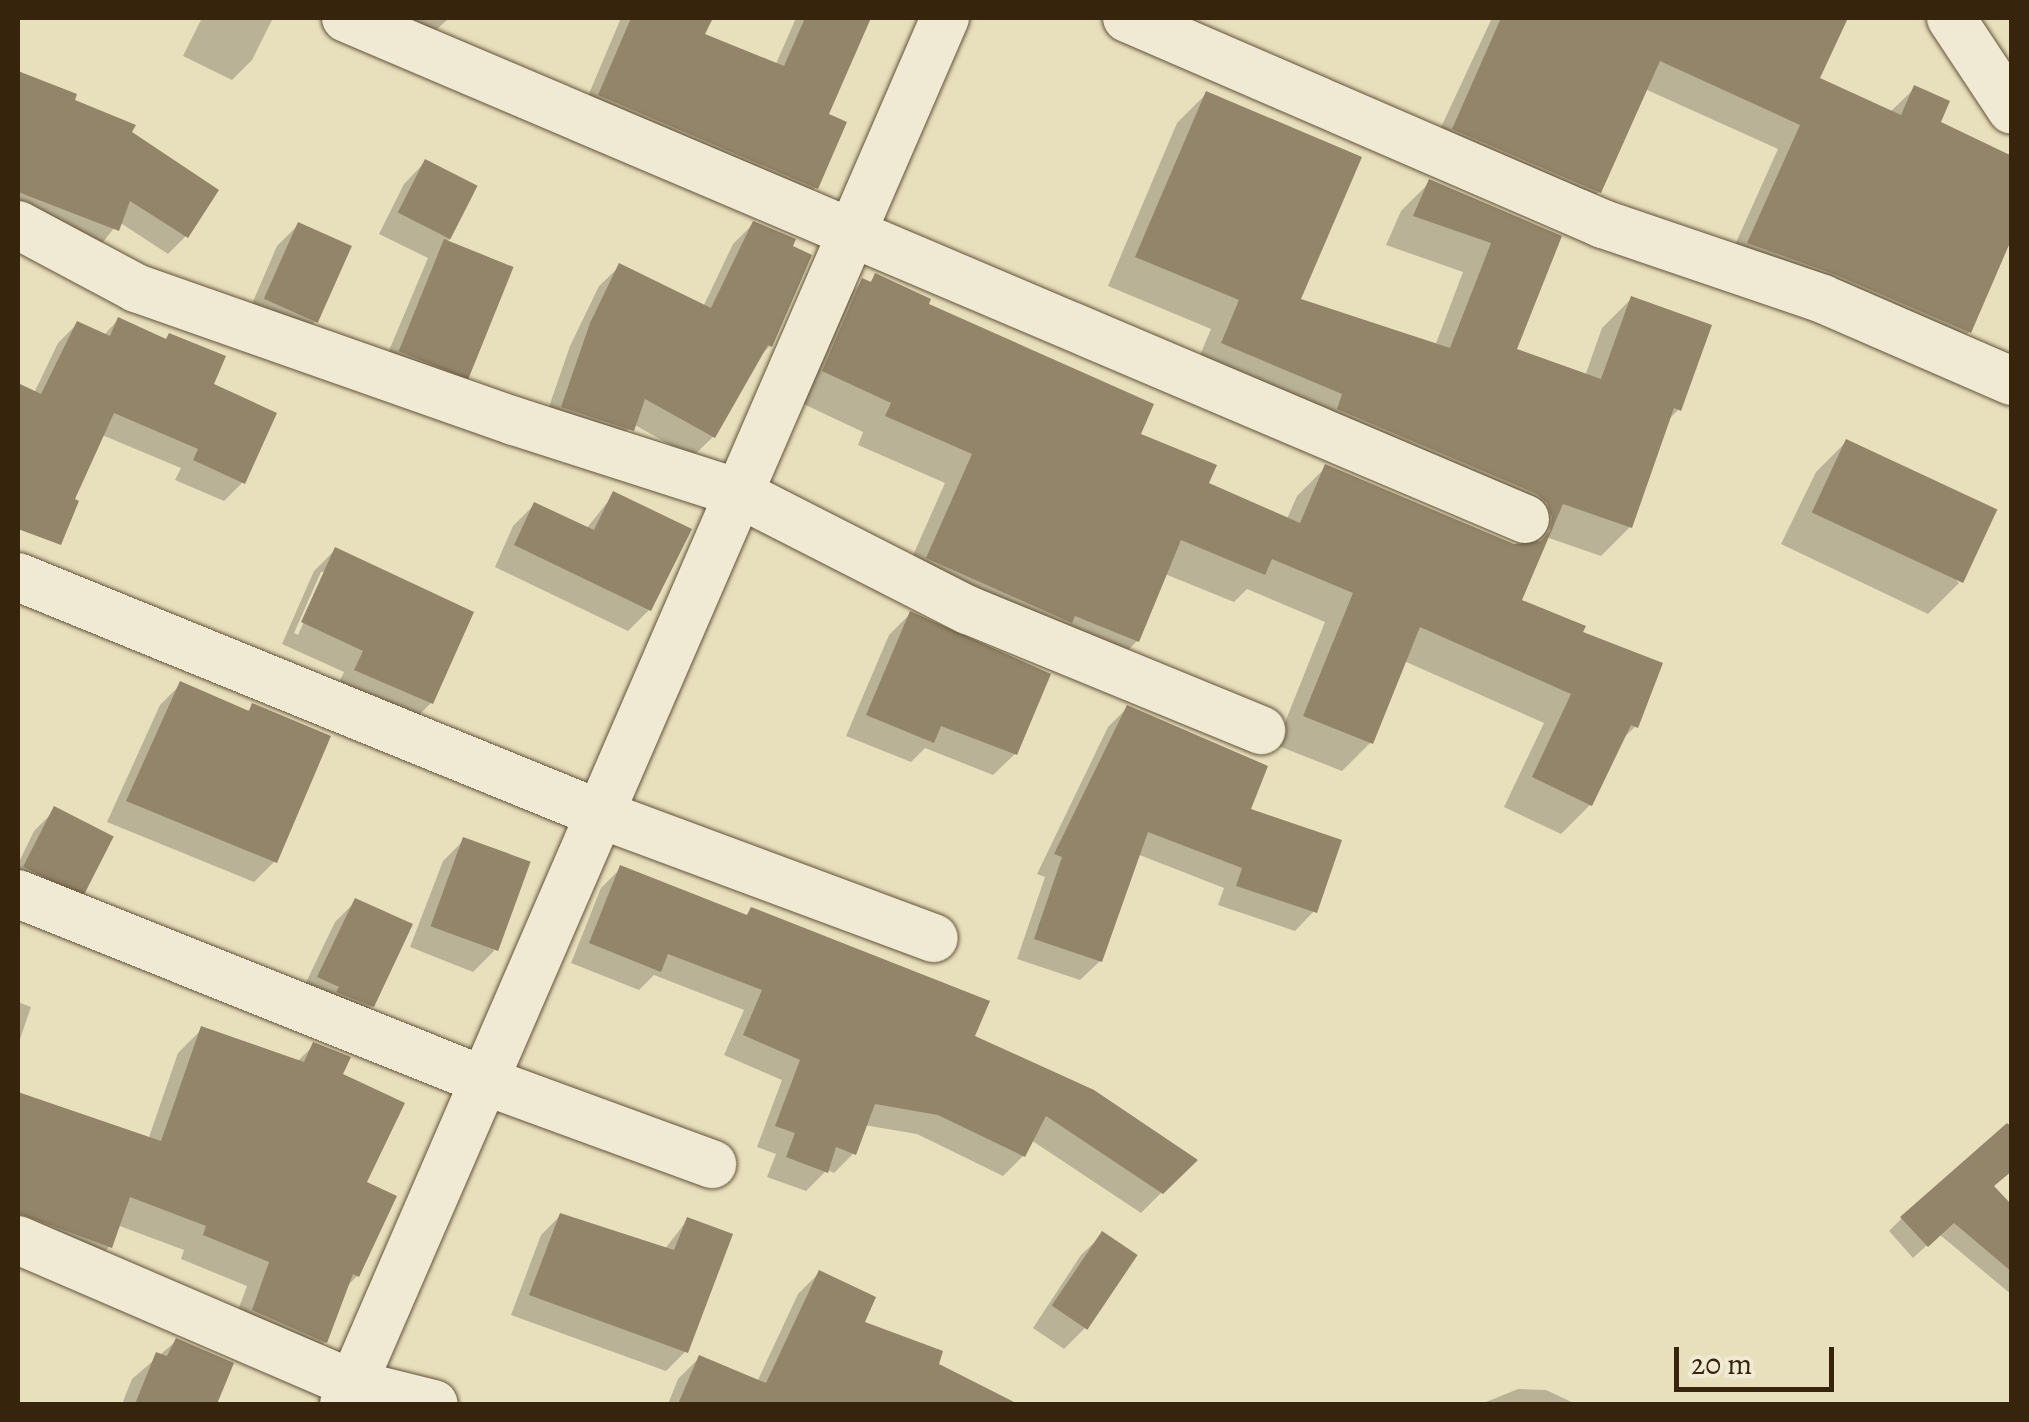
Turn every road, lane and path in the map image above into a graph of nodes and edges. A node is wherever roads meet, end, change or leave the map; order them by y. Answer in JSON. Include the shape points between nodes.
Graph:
{"nodes":[{"id":1,"x":346,"y":18,"type":"edge"},
{"id":2,"x":945,"y":18,"type":"edge"},
{"id":3,"x":1127,"y":18,"type":"edge"},
{"id":4,"x":1951,"y":18,"type":"edge"},
{"id":5,"x":2012,"y":110,"type":"edge"},
{"id":6,"x":18,"y":226,"type":"edge"},
{"id":7,"x":850,"y":236,"type":"junction"},
{"id":8,"x":2012,"y":380,"type":"edge"},
{"id":9,"x":738,"y":493,"type":"junction"},
{"id":10,"x":1526,"y":519,"type":"dead end"},
{"id":11,"x":18,"y":577,"type":"edge"},
{"id":12,"x":1261,"y":730,"type":"dead end"},
{"id":13,"x":600,"y":814,"type":"junction"},
{"id":14,"x":18,"y":894,"type":"edge"},
{"id":15,"x":934,"y":938,"type":"dead end"},
{"id":16,"x":485,"y":1080,"type":"junction"},
{"id":17,"x":712,"y":1164,"type":"dead end"},
{"id":18,"x":18,"y":1240,"type":"edge"},
{"id":19,"x":349,"y":1394,"type":"edge"},
{"id":20,"x":434,"y":1404,"type":"edge"}],
"edges":[{"from":1,"to":7,"type":"street"},
{"from":2,"to":7,"type":"street"},
{"from":3,"to":8,"type":"street","via":[[1603,224],[1822,299]]},
{"from":4,"to":5,"type":"street"},
{"from":6,"to":9,"type":"street","via":[[136,288]]},
{"from":7,"to":9,"type":"street"},
{"from":7,"to":10,"type":"street"},
{"from":9,"to":12,"type":"street","via":[[968,610]]},
{"from":9,"to":13,"type":"street"},
{"from":11,"to":13,"type":"street"},
{"from":13,"to":15,"type":"street"},
{"from":13,"to":16,"type":"street"},
{"from":14,"to":16,"type":"street"},
{"from":16,"to":17,"type":"street"},
{"from":16,"to":19,"type":"street"},
{"from":18,"to":19,"type":"street"},
{"from":19,"to":20,"type":"street"}]}
